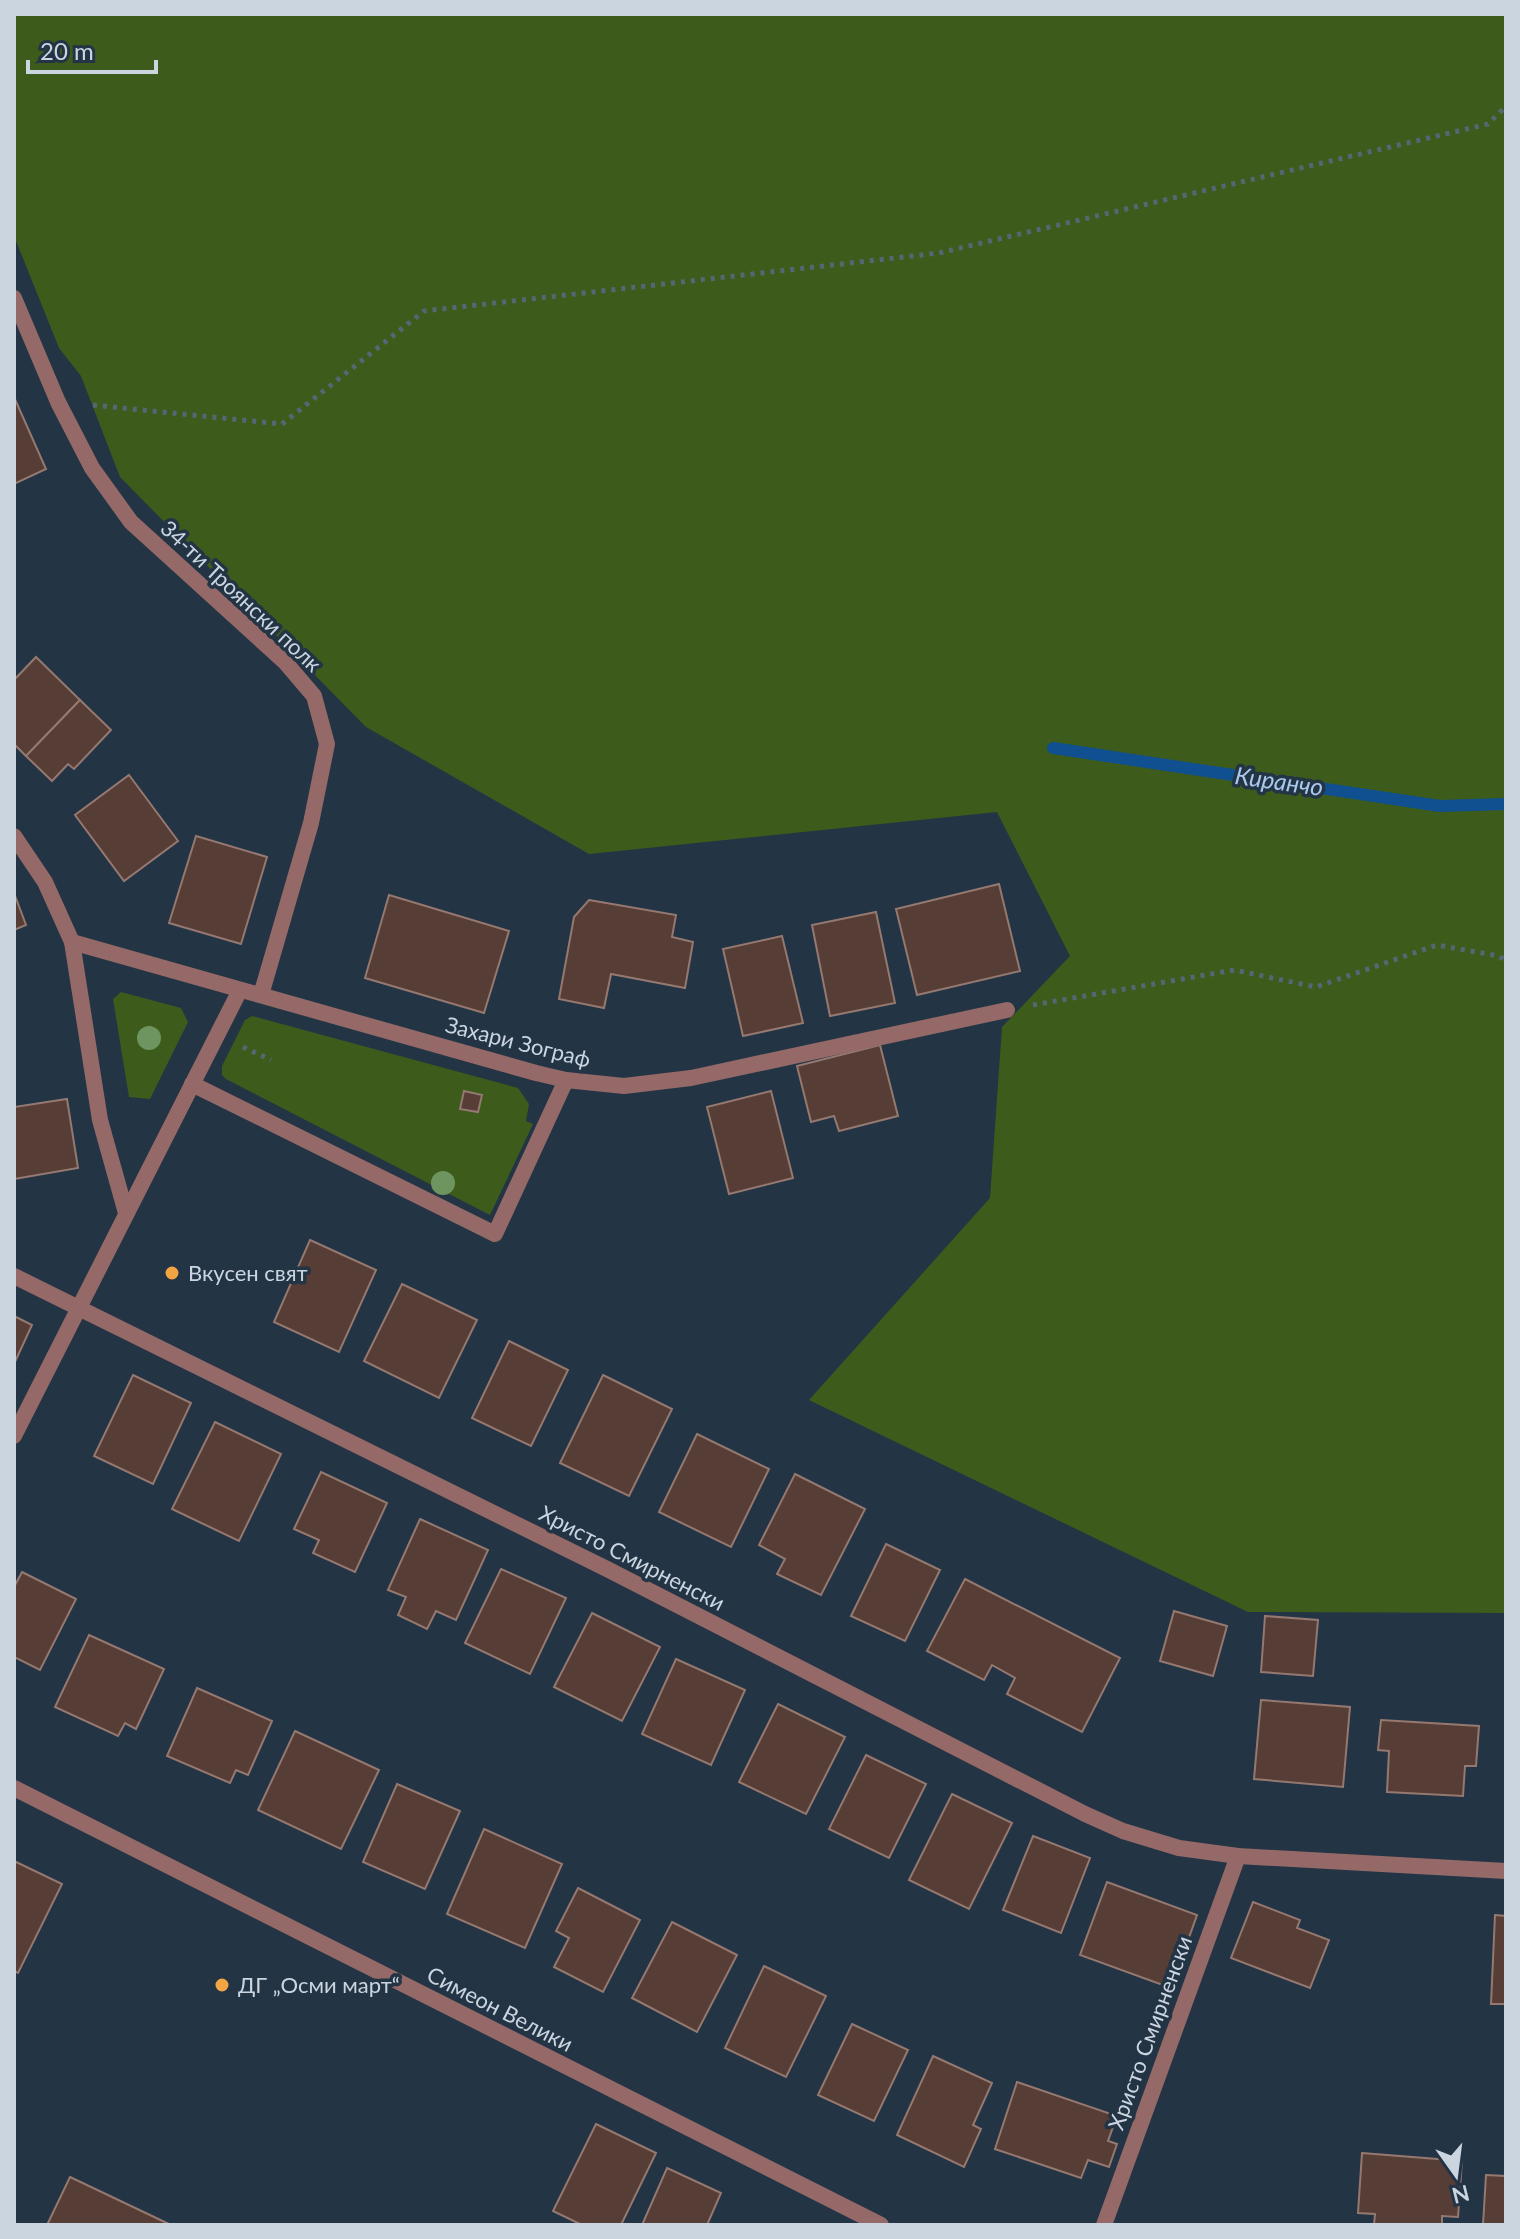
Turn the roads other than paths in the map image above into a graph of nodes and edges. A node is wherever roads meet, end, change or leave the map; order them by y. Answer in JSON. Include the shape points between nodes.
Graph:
{"nodes":[{"id":1,"x":14,"y":298,"type":"edge"},
{"id":2,"x":14,"y":836,"type":"edge"},
{"id":3,"x":72,"y":942,"type":"junction"},
{"id":4,"x":240,"y":990,"type":"junction"},
{"id":5,"x":261,"y":995,"type":"junction"},
{"id":6,"x":1007,"y":1010,"type":"road end"},
{"id":7,"x":566,"y":1080,"type":"junction"},
{"id":8,"x":192,"y":1084,"type":"junction"},
{"id":9,"x":126,"y":1213,"type":"junction"},
{"id":10,"x":14,"y":1276,"type":"edge"},
{"id":11,"x":77,"y":1309,"type":"junction"},
{"id":12,"x":14,"y":1436,"type":"edge"},
{"id":13,"x":14,"y":1788,"type":"edge"},
{"id":14,"x":1238,"y":1856,"type":"junction"},
{"id":15,"x":1506,"y":1871,"type":"edge"},
{"id":16,"x":881,"y":2225,"type":"edge"},
{"id":17,"x":1104,"y":2225,"type":"edge"}],
"edges":[{"from":1,"to":5,"type":"street","name":"34-ти Троянски полк","via":[[92,468],[131,522],[285,662],[314,696],[327,744],[311,823]]},
{"from":2,"to":3,"type":"street","via":[[45,882]]},
{"from":3,"to":4,"type":"street","name":"Захари Зограф"},
{"from":3,"to":9,"type":"street","via":[[100,1120]]},
{"from":4,"to":5,"type":"street","name":"Захари Зограф"},
{"from":4,"to":8,"type":"street"},
{"from":5,"to":7,"type":"street","name":"Захари Зограф"},
{"from":6,"to":7,"type":"street","name":"Захари Зограф","via":[[691,1078],[624,1086]]},
{"from":7,"to":8,"type":"street","via":[[495,1234]]},
{"from":8,"to":9,"type":"street"},
{"from":9,"to":11,"type":"street"},
{"from":10,"to":11,"type":"street","name":"Христо Смирненски"},
{"from":11,"to":12,"type":"street"},
{"from":11,"to":14,"type":"street","name":"Христо Смирненски","via":[[607,1569],[1085,1814],[1179,1848]]},
{"from":13,"to":16,"type":"street","name":"Симеон Велики"},
{"from":14,"to":15,"type":"street","name":"Христо Смирненски"},
{"from":14,"to":17,"type":"street","name":"Христо Смирненски"}]}
